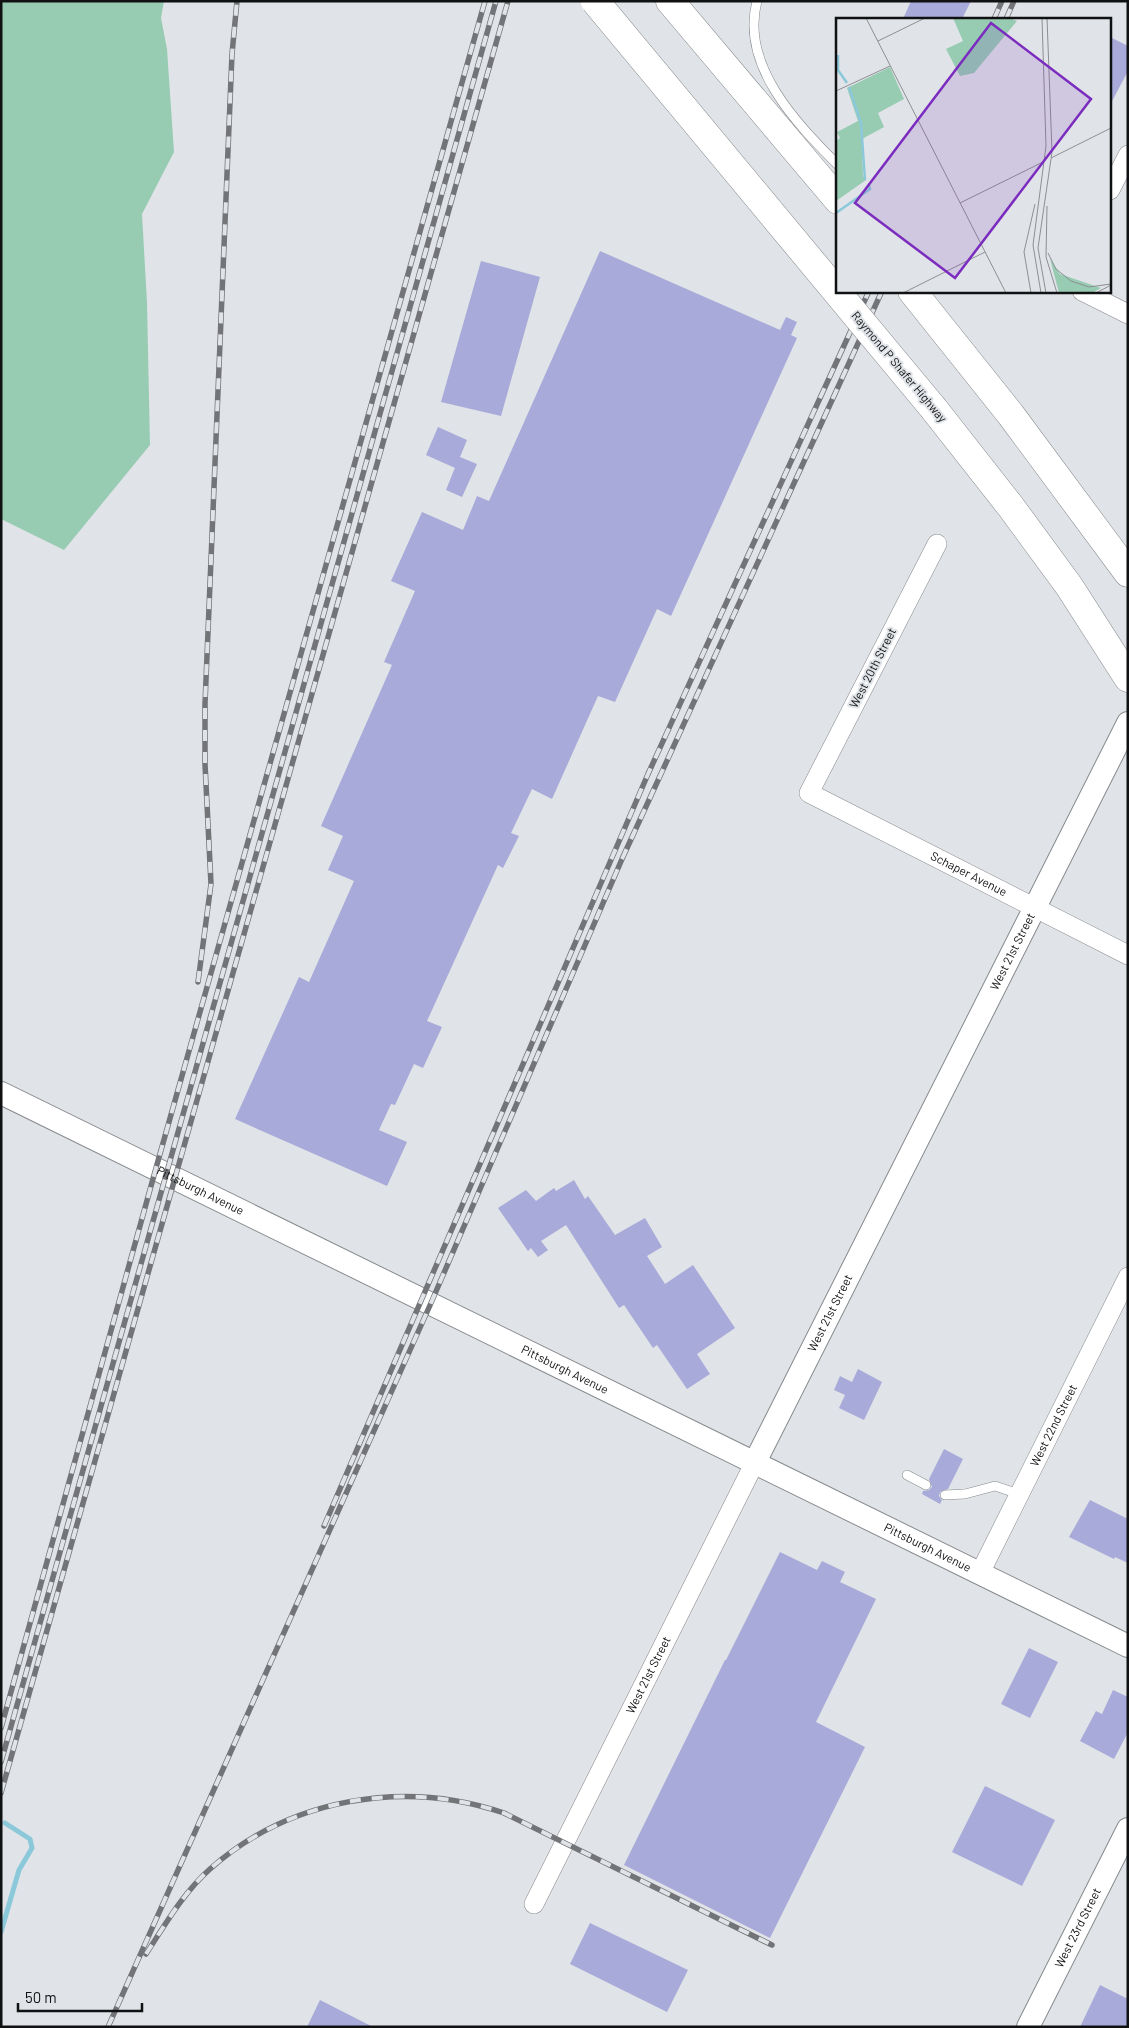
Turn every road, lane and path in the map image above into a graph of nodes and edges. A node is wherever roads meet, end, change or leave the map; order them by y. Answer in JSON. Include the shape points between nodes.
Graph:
{"nodes":[{"id":1,"x":595,"y":1,"type":"edge"},
{"id":2,"x":670,"y":1,"type":"edge"},
{"id":3,"x":757,"y":1,"type":"edge"},
{"id":4,"x":1128,"y":155,"type":"edge"},
{"id":5,"x":836,"y":163,"type":"edge"},
{"id":6,"x":1112,"y":186,"type":"edge"},
{"id":7,"x":836,"y":198,"type":"edge"},
{"id":8,"x":836,"y":291,"type":"edge"},
{"id":9,"x":837,"y":292,"type":"edge"},
{"id":10,"x":913,"y":292,"type":"edge"},
{"id":11,"x":1084,"y":292,"type":"edge"},
{"id":12,"x":1128,"y":314,"type":"edge"},
{"id":13,"x":937,"y":544,"type":"dead end"},
{"id":14,"x":1128,"y":573,"type":"edge"},
{"id":15,"x":1128,"y":678,"type":"edge"},
{"id":16,"x":1128,"y":722,"type":"edge"},
{"id":17,"x":810,"y":793,"type":"joint"},
{"id":18,"x":1034,"y":908,"type":"junction"},
{"id":19,"x":1128,"y":956,"type":"edge"},
{"id":20,"x":1,"y":1093,"type":"edge"},
{"id":21,"x":1128,"y":1277,"type":"edge"},
{"id":22,"x":754,"y":1464,"type":"junction"},
{"id":23,"x":907,"y":1475,"type":"dead end"},
{"id":24,"x":926,"y":1485,"type":"dead end"},
{"id":25,"x":1018,"y":1494,"type":"junction"},
{"id":26,"x":945,"y":1495,"type":"dead end"},
{"id":27,"x":980,"y":1573,"type":"junction"},
{"id":28,"x":1128,"y":1646,"type":"edge"},
{"id":29,"x":1128,"y":1829,"type":"edge"},
{"id":30,"x":534,"y":1904,"type":"dead end"},
{"id":31,"x":1028,"y":2027,"type":"edge"}],
"edges":[{"from":1,"to":8,"type":"highway","name":"Raymond P Shafer Highway","bridge":true},
{"from":2,"to":7,"type":"highway"},
{"from":3,"to":5,"type":"lane","via":[[753,29],[757,53],[769,79],[787,108]]},
{"from":4,"to":6,"type":"street"},
{"from":9,"to":15,"type":"highway","name":"Raymond P Shafer Highway","bridge":true,"via":[[934,409],[1022,523],[1069,586]]},
{"from":10,"to":14,"type":"highway","via":[[962,351]]},
{"from":11,"to":12,"type":"street"},
{"from":13,"to":17,"type":"street","name":"West 20th Street"},
{"from":16,"to":18,"type":"street","name":"West 21st Street"},
{"from":17,"to":18,"type":"street","name":"Schaper Avenue"},
{"from":18,"to":19,"type":"street","name":"Schaper Avenue"},
{"from":18,"to":22,"type":"street","name":"West 21st Street"},
{"from":20,"to":22,"type":"street","name":"Pittsburgh Avenue"},
{"from":21,"to":25,"type":"street","name":"West 22nd Street"},
{"from":22,"to":27,"type":"street","name":"Pittsburgh Avenue"},
{"from":22,"to":30,"type":"street","name":"West 21st Street"},
{"from":23,"to":24,"type":"lane"},
{"from":25,"to":26,"type":"lane","via":[[996,1486]]},
{"from":25,"to":27,"type":"street","name":"West 22nd Street"},
{"from":27,"to":28,"type":"street","name":"Pittsburgh Avenue"},
{"from":29,"to":31,"type":"street","name":"West 23rd Street"}]}
